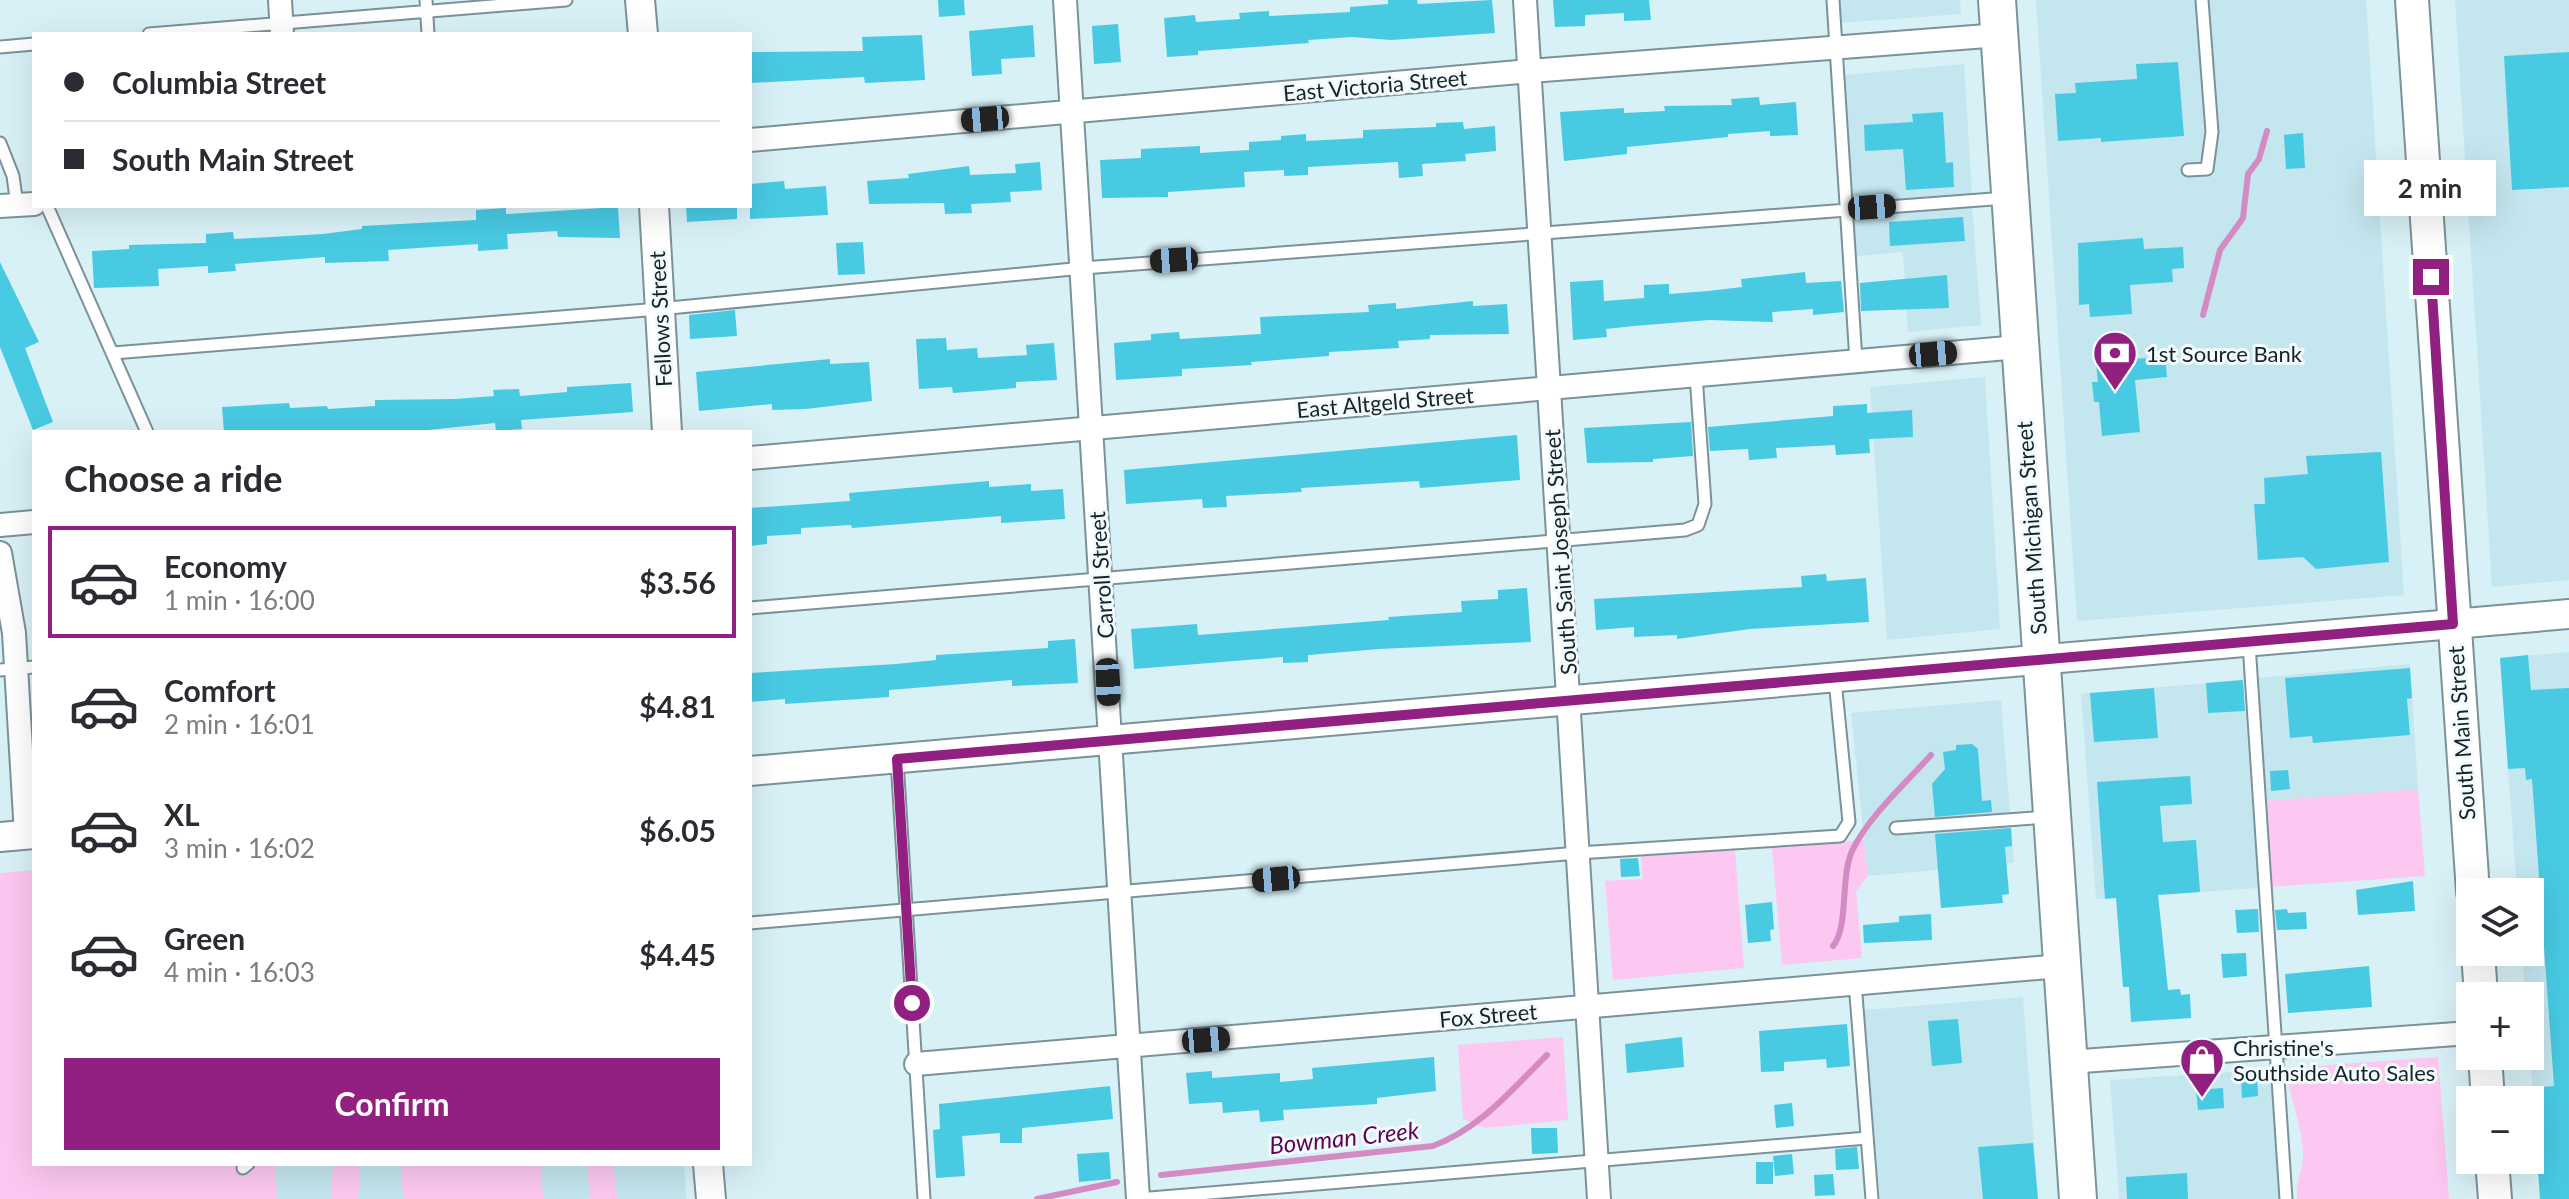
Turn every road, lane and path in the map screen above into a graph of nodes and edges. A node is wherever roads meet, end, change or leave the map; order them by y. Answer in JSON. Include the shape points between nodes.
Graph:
{"nodes":[{"id":1,"x":426,"y":0,"type":"edge"},
{"id":2,"x":566,"y":0,"type":"edge"},
{"id":3,"x":640,"y":0,"type":"edge"},
{"id":4,"x":1065,"y":0,"type":"edge"},
{"id":5,"x":1525,"y":0,"type":"edge"},
{"id":6,"x":1833,"y":0,"type":"edge"},
{"id":7,"x":2202,"y":0,"type":"edge"},
{"id":8,"x":2412,"y":0,"type":"edge"},
{"id":9,"x":426,"y":14,"type":"junction"},
{"id":10,"x":1998,"y":18,"type":"edge"},
{"id":11,"x":281,"y":19,"type":"edge"},
{"id":12,"x":167,"y":32,"type":"edge"},
{"id":13,"x":428,"y":32,"type":"edge"},
{"id":14,"x":643,"y":32,"type":"edge"},
{"id":15,"x":32,"y":44,"type":"edge"},
{"id":16,"x":0,"y":47,"type":"edge"},
{"id":17,"x":1836,"y":49,"type":"junction"},
{"id":18,"x":1530,"y":71,"type":"junction"},
{"id":19,"x":1073,"y":111,"type":"junction"},
{"id":20,"x":752,"y":140,"type":"edge"},
{"id":21,"x":0,"y":143,"type":"edge"},
{"id":22,"x":2188,"y":170,"type":"dead end"},
{"id":23,"x":2009,"y":197,"type":"junction"},
{"id":24,"x":17,"y":205,"type":"edge"},
{"id":25,"x":48,"y":208,"type":"edge"},
{"id":26,"x":654,"y":208,"type":"edge"},
{"id":27,"x":1847,"y":208,"type":"junction"},
{"id":28,"x":1540,"y":232,"type":"junction"},
{"id":29,"x":1083,"y":268,"type":"junction"},
{"id":30,"x":659,"y":309,"type":"junction"},
{"id":31,"x":2019,"y":347,"type":"junction"},
{"id":32,"x":113,"y":353,"type":"junction"},
{"id":33,"x":1856,"y":361,"type":"junction"},
{"id":34,"x":1696,"y":375,"type":"junction"},
{"id":35,"x":1550,"y":388,"type":"junction"},
{"id":36,"x":1092,"y":428,"type":"junction"},
{"id":37,"x":146,"y":430,"type":"edge"},
{"id":38,"x":667,"y":430,"type":"edge"},
{"id":39,"x":752,"y":458,"type":"edge"},
{"id":40,"x":32,"y":522,"type":"edge"},
{"id":41,"x":0,"y":525,"type":"edge"},
{"id":42,"x":1560,"y":541,"type":"junction"},
{"id":43,"x":0,"y":553,"type":"edge"},
{"id":44,"x":1101,"y":577,"type":"junction"},
{"id":45,"x":752,"y":608,"type":"edge"},
{"id":46,"x":2569,"y":614,"type":"edge"},
{"id":47,"x":2453,"y":624,"type":"junction"},
{"id":48,"x":2249,"y":643,"type":"junction"},
{"id":49,"x":2040,"y":662,"type":"junction"},
{"id":50,"x":17,"y":669,"type":"edge"},
{"id":51,"x":1835,"y":680,"type":"junction"},
{"id":52,"x":1569,"y":701,"type":"junction"},
{"id":53,"x":1112,"y":740,"type":"junction"},
{"id":54,"x":897,"y":759,"type":"junction"},
{"id":55,"x":752,"y":771,"type":"edge"},
{"id":56,"x":2050,"y":816,"type":"junction"},
{"id":57,"x":1896,"y":828,"type":"dead end"},
{"id":58,"x":20,"y":835,"type":"edge"},
{"id":59,"x":1578,"y":853,"type":"junction"},
{"id":60,"x":2472,"y":878,"type":"edge"},
{"id":61,"x":1121,"y":892,"type":"junction"},
{"id":62,"x":906,"y":911,"type":"junction"},
{"id":63,"x":752,"y":923,"type":"edge"},
{"id":64,"x":2061,"y":966,"type":"junction"},
{"id":65,"x":1855,"y":982,"type":"junction"},
{"id":66,"x":1587,"y":1007,"type":"junction"},
{"id":67,"x":2456,"y":1034,"type":"edge"},
{"id":68,"x":1130,"y":1047,"type":"junction"},
{"id":69,"x":2276,"y":1048,"type":"junction"},
{"id":70,"x":2068,"y":1062,"type":"junction"},
{"id":71,"x":916,"y":1064,"type":"junction"},
{"id":72,"x":1867,"y":1138,"type":"junction"},
{"id":73,"x":1596,"y":1158,"type":"junction"},
{"id":74,"x":708,"y":1166,"type":"edge"},
{"id":75,"x":2493,"y":1174,"type":"edge"},
{"id":76,"x":711,"y":1199,"type":"edge"},
{"id":77,"x":924,"y":1199,"type":"edge"},
{"id":78,"x":1138,"y":1199,"type":"edge"},
{"id":79,"x":1599,"y":1199,"type":"edge"},
{"id":80,"x":1872,"y":1199,"type":"edge"},
{"id":81,"x":2078,"y":1199,"type":"edge"},
{"id":82,"x":2286,"y":1199,"type":"edge"},
{"id":83,"x":2495,"y":1199,"type":"edge"}],
"edges":[{"from":1,"to":9,"type":"lane"},
{"from":2,"to":9,"type":"lane"},
{"from":3,"to":14,"type":"street"},
{"from":4,"to":19,"type":"street","name":"Carroll Street"},
{"from":5,"to":18,"type":"street","name":"South Saint Joseph Street"},
{"from":6,"to":17,"type":"lane"},
{"from":7,"to":22,"type":"lane","via":[[2212,132],[2207,169]]},
{"from":8,"to":47,"type":"main road","name":"South Main Street"},
{"from":9,"to":11,"type":"lane"},
{"from":9,"to":13,"type":"lane"},
{"from":10,"to":17,"type":"street","name":"East Victoria Street"},
{"from":10,"to":23,"type":"main road","name":"South Michigan Street"},
{"from":11,"to":12,"type":"lane"},
{"from":15,"to":16,"type":"lane"},
{"from":17,"to":18,"type":"street","name":"East Victoria Street"},
{"from":17,"to":27,"type":"lane"},
{"from":18,"to":19,"type":"street","name":"East Victoria Street"},
{"from":18,"to":28,"type":"street","name":"South Saint Joseph Street"},
{"from":19,"to":20,"type":"street","name":"East Victoria Street"},
{"from":19,"to":29,"type":"street","name":"Carroll Street"},
{"from":21,"to":24,"type":"lane"},
{"from":23,"to":27,"type":"lane"},
{"from":23,"to":31,"type":"main road","name":"South Michigan Street"},
{"from":25,"to":32,"type":"lane"},
{"from":26,"to":30,"type":"street","name":"Fellows Street"},
{"from":27,"to":28,"type":"lane"},
{"from":27,"to":33,"type":"lane"},
{"from":28,"to":29,"type":"lane"},
{"from":28,"to":35,"type":"street","name":"South Saint Joseph Street"},
{"from":29,"to":30,"type":"lane"},
{"from":29,"to":36,"type":"street","name":"Carroll Street"},
{"from":30,"to":32,"type":"lane"},
{"from":30,"to":38,"type":"street","name":"Fellows Street"},
{"from":31,"to":33,"type":"street","name":"East Altgeld Street"},
{"from":31,"to":49,"type":"main road","name":"South Michigan Street"},
{"from":32,"to":37,"type":"lane"},
{"from":33,"to":34,"type":"street","name":"East Altgeld Street"},
{"from":34,"to":35,"type":"street","name":"East Altgeld Street"},
{"from":34,"to":42,"type":"lane","via":[[1705,504],[1698,525]]},
{"from":35,"to":36,"type":"street","name":"East Altgeld Street"},
{"from":35,"to":42,"type":"street","name":"South Saint Joseph Street"},
{"from":36,"to":39,"type":"street","name":"East Altgeld Street"},
{"from":36,"to":44,"type":"street","name":"Carroll Street"},
{"from":40,"to":41,"type":"street"},
{"from":42,"to":44,"type":"lane"},
{"from":42,"to":52,"type":"street","name":"South Saint Joseph Street"},
{"from":43,"to":50,"type":"street"},
{"from":44,"to":45,"type":"lane"},
{"from":44,"to":53,"type":"street","name":"Carroll Street"},
{"from":46,"to":47,"type":"street"},
{"from":47,"to":48,"type":"street"},
{"from":47,"to":60,"type":"main road","name":"South Main Street"},
{"from":48,"to":49,"type":"street"},
{"from":48,"to":69,"type":"lane"},
{"from":49,"to":51,"type":"street"},
{"from":49,"to":56,"type":"main road","name":"South Michigan Street"},
{"from":50,"to":58,"type":"street"},
{"from":51,"to":52,"type":"street"},
{"from":51,"to":59,"type":"lane","via":[[1849,822],[1840,836]]},
{"from":52,"to":53,"type":"street"},
{"from":52,"to":59,"type":"street","name":"South Saint Joseph Street"},
{"from":53,"to":54,"type":"street"},
{"from":53,"to":61,"type":"street","name":"Carroll Street"},
{"from":54,"to":55,"type":"street"},
{"from":54,"to":62,"type":"lane"},
{"from":56,"to":57,"type":"lane"},
{"from":56,"to":64,"type":"main road","name":"South Michigan Street"},
{"from":59,"to":61,"type":"lane"},
{"from":59,"to":66,"type":"street","name":"South Saint Joseph Street"},
{"from":61,"to":62,"type":"lane"},
{"from":61,"to":68,"type":"street","name":"Carroll Street"},
{"from":62,"to":63,"type":"lane"},
{"from":62,"to":71,"type":"lane"},
{"from":64,"to":65,"type":"street","name":"Fox Street"},
{"from":64,"to":70,"type":"main road","name":"South Michigan Street"},
{"from":65,"to":66,"type":"street","name":"Fox Street"},
{"from":65,"to":72,"type":"lane"},
{"from":66,"to":68,"type":"street","name":"Fox Street"},
{"from":66,"to":73,"type":"street","name":"South Saint Joseph Street"},
{"from":67,"to":69,"type":"street"},
{"from":68,"to":71,"type":"street","name":"Fox Street"},
{"from":68,"to":78,"type":"street","name":"Carroll Street"},
{"from":69,"to":70,"type":"street"},
{"from":69,"to":82,"type":"lane"},
{"from":70,"to":81,"type":"main road","name":"South Michigan Street"},
{"from":71,"to":77,"type":"lane"},
{"from":72,"to":73,"type":"lane"},
{"from":72,"to":80,"type":"lane"},
{"from":73,"to":78,"type":"lane"},
{"from":73,"to":79,"type":"street","name":"South Saint Joseph Street"},
{"from":74,"to":76,"type":"street"},
{"from":75,"to":83,"type":"main road"}]}
